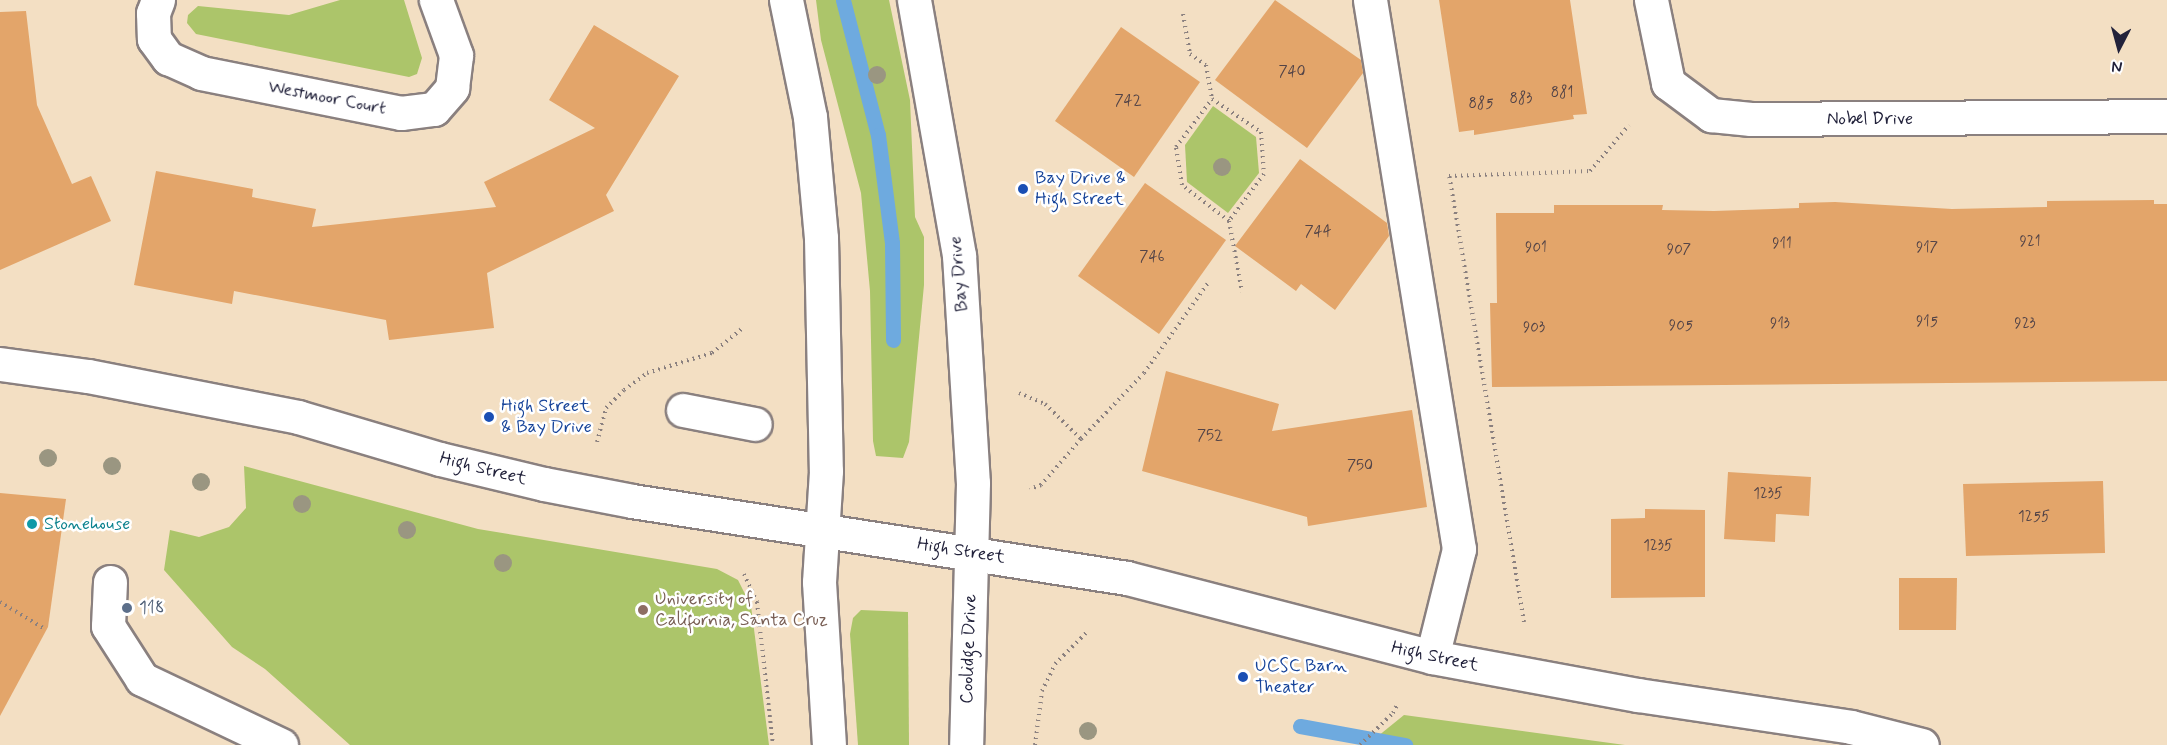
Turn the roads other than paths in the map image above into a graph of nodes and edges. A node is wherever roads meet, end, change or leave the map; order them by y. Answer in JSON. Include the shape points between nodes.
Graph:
{"nodes":[{"id":1,"x":158,"y":0,"type":"edge"},
{"id":2,"x":436,"y":0,"type":"edge"},
{"id":3,"x":786,"y":0,"type":"edge"},
{"id":4,"x":914,"y":0,"type":"edge"},
{"id":5,"x":1370,"y":0,"type":"edge"},
{"id":6,"x":1651,"y":0,"type":"edge"},
{"id":7,"x":2167,"y":116,"type":"edge"},
{"id":8,"x":0,"y":364,"type":"edge"},
{"id":9,"x":683,"y":410,"type":"dead end"},
{"id":10,"x":756,"y":424,"type":"dead end"},
{"id":11,"x":822,"y":530,"type":"junction"},
{"id":12,"x":972,"y":552,"type":"junction"},
{"id":13,"x":110,"y":582,"type":"dead end"},
{"id":14,"x":1432,"y":657,"type":"junction"},
{"id":15,"x":281,"y":745,"type":"edge"},
{"id":16,"x":829,"y":745,"type":"edge"},
{"id":17,"x":966,"y":745,"type":"edge"},
{"id":18,"x":1922,"y":745,"type":"edge"}],
"edges":[{"from":1,"to":2,"type":"main road","name":"Westmoor Court","via":[[153,13],[154,39],[168,58],[201,73],[401,113],[435,109],[452,88],[456,55]]},
{"from":3,"to":11,"type":"main road","via":[[810,117],[821,238],[826,471]]},
{"from":4,"to":12,"type":"main road","name":"Bay Drive","via":[[959,255],[973,483]]},
{"from":5,"to":14,"type":"main road","via":[[1459,549]]},
{"from":6,"to":7,"type":"main road","name":"Nobel Drive","via":[[1668,83],[1711,115],[1751,120]]},
{"from":8,"to":11,"type":"main road","name":"High Street","via":[[143,385],[298,417],[440,459],[544,484]]},
{"from":9,"to":10,"type":"main road"},
{"from":11,"to":12,"type":"main road","name":"High Street"},
{"from":11,"to":16,"type":"main road","via":[[819,582]]},
{"from":12,"to":14,"type":"main road","name":"High Street","via":[[1127,578]]},
{"from":12,"to":17,"type":"main road","name":"Coolidge Drive"},
{"from":13,"to":15,"type":"main road","via":[[108,626],[142,680]]},
{"from":14,"to":18,"type":"main road","name":"High Street","via":[[1638,695],[1851,727]]}]}
